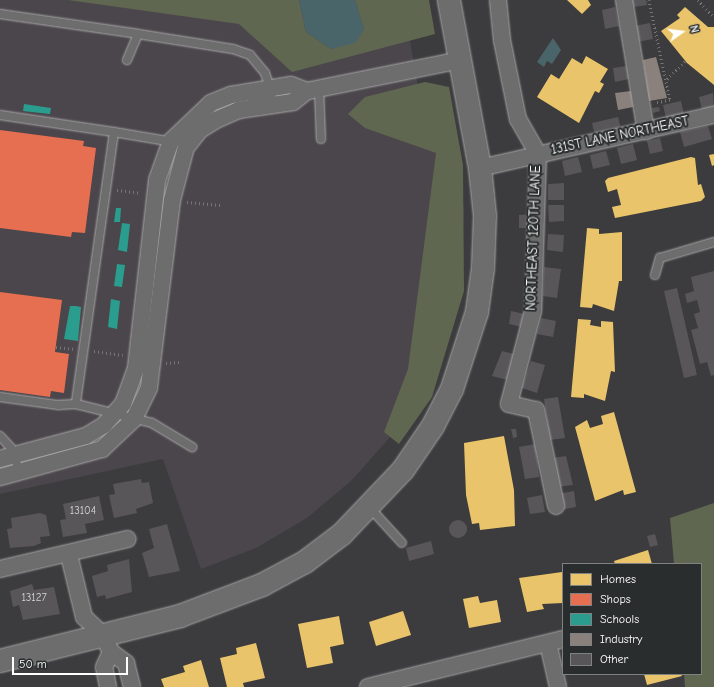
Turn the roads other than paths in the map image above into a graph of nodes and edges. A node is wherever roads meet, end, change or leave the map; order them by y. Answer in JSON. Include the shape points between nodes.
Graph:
{"nodes":[{"id":1,"x":449,"y":0,"type":"edge"},
{"id":2,"x":498,"y":0,"type":"edge"},
{"id":3,"x":624,"y":0,"type":"edge"},
{"id":4,"x":0,"y":14,"type":"edge"},
{"id":5,"x":138,"y":34,"type":"junction"},
{"id":6,"x":127,"y":60,"type":"dead end"},
{"id":7,"x":461,"y":60,"type":"junction"},
{"id":8,"x":313,"y":90,"type":"junction"},
{"id":9,"x":272,"y":96,"type":"junction"},
{"id":10,"x":0,"y":115,"type":"edge"},
{"id":11,"x":714,"y":115,"type":"edge"},
{"id":12,"x":646,"y":131,"type":"junction"},
{"id":13,"x":114,"y":132,"type":"junction"},
{"id":14,"x":321,"y":139,"type":"dead end"},
{"id":15,"x":171,"y":141,"type":"junction"},
{"id":16,"x":186,"y":147,"type":"junction"},
{"id":17,"x":538,"y":154,"type":"junction"},
{"id":18,"x":480,"y":168,"type":"junction"},
{"id":19,"x":714,"y":242,"type":"edge"},
{"id":20,"x":655,"y":275,"type":"dead end"},
{"id":21,"x":0,"y":397,"type":"edge"},
{"id":22,"x":76,"y":404,"type":"junction"},
{"id":23,"x":114,"y":415,"type":"junction"},
{"id":24,"x":134,"y":419,"type":"junction"},
{"id":25,"x":0,"y":436,"type":"edge"},
{"id":26,"x":192,"y":447,"type":"dead end"},
{"id":27,"x":6,"y":458,"type":"edge"},
{"id":28,"x":20,"y":473,"type":"junction"},
{"id":29,"x":0,"y":477,"type":"edge"},
{"id":30,"x":556,"y":506,"type":"dead end"},
{"id":31,"x":370,"y":508,"type":"junction"},
{"id":32,"x":128,"y":539,"type":"dead end"},
{"id":33,"x":402,"y":543,"type":"dead end"},
{"id":34,"x":69,"y":555,"type":"junction"},
{"id":35,"x":0,"y":569,"type":"edge"},
{"id":36,"x":556,"y":641,"type":"edge"},
{"id":37,"x":107,"y":644,"type":"junction"},
{"id":38,"x":0,"y":661,"type":"edge"},
{"id":39,"x":108,"y":687,"type":"edge"},
{"id":40,"x":132,"y":687,"type":"edge"},
{"id":41,"x":368,"y":687,"type":"edge"},
{"id":42,"x":558,"y":687,"type":"edge"}],
"edges":[{"from":1,"to":7,"type":"street"},
{"from":2,"to":17,"type":"street","name":"NORTHEAST 120TH LANE","via":[[502,40],[518,119]]},
{"from":3,"to":12,"type":"street"},
{"from":4,"to":5,"type":"lane"},
{"from":5,"to":6,"type":"lane"},
{"from":5,"to":9,"type":"lane","via":[[233,49],[250,55],[265,73]]},
{"from":7,"to":8,"type":"street"},
{"from":7,"to":18,"type":"street"},
{"from":8,"to":9,"type":"street","via":[[294,102]]},
{"from":8,"to":14,"type":"lane"},
{"from":9,"to":15,"type":"street","via":[[211,103]]},
{"from":9,"to":16,"type":"street","via":[[200,130]]},
{"from":10,"to":13,"type":"lane"},
{"from":11,"to":12,"type":"street","name":"131ST LANE NORTHEAST"},
{"from":12,"to":17,"type":"street","name":"131ST LANE NORTHEAST"},
{"from":13,"to":15,"type":"lane"},
{"from":13,"to":22,"type":"lane"},
{"from":15,"to":16,"type":"lane"},
{"from":15,"to":23,"type":"street","via":[[157,180],[136,368],[126,399]]},
{"from":16,"to":24,"type":"street","via":[[172,200],[148,388]]},
{"from":17,"to":18,"type":"street","name":"131ST LANE NORTHEAST"},
{"from":17,"to":30,"type":"street","name":"NORTHEAST 120TH LANE","via":[[533,311],[509,404],[536,410]]},
{"from":18,"to":31,"type":"street","via":[[485,216],[483,268],[468,347],[433,426],[403,470]]},
{"from":19,"to":20,"type":"lane","via":[[660,258]]},
{"from":21,"to":22,"type":"lane","via":[[58,405]]},
{"from":22,"to":23,"type":"lane"},
{"from":23,"to":24,"type":"lane"},
{"from":23,"to":27,"type":"street","via":[[86,436]]},
{"from":24,"to":26,"type":"lane","via":[[152,423]]},
{"from":24,"to":28,"type":"street","via":[[102,449]]},
{"from":25,"to":27,"type":"lane","via":[[11,448]]},
{"from":27,"to":28,"type":"lane"},
{"from":28,"to":29,"type":"street"},
{"from":31,"to":33,"type":"lane"},
{"from":31,"to":37,"type":"street","via":[[305,562],[262,585]]},
{"from":32,"to":34,"type":"street"},
{"from":34,"to":35,"type":"street"},
{"from":34,"to":37,"type":"street","via":[[84,617]]},
{"from":36,"to":41,"type":"street"},
{"from":36,"to":42,"type":"street"},
{"from":37,"to":38,"type":"street"},
{"from":37,"to":39,"type":"street","via":[[104,667]]},
{"from":37,"to":40,"type":"street","via":[[126,662]]}]}
